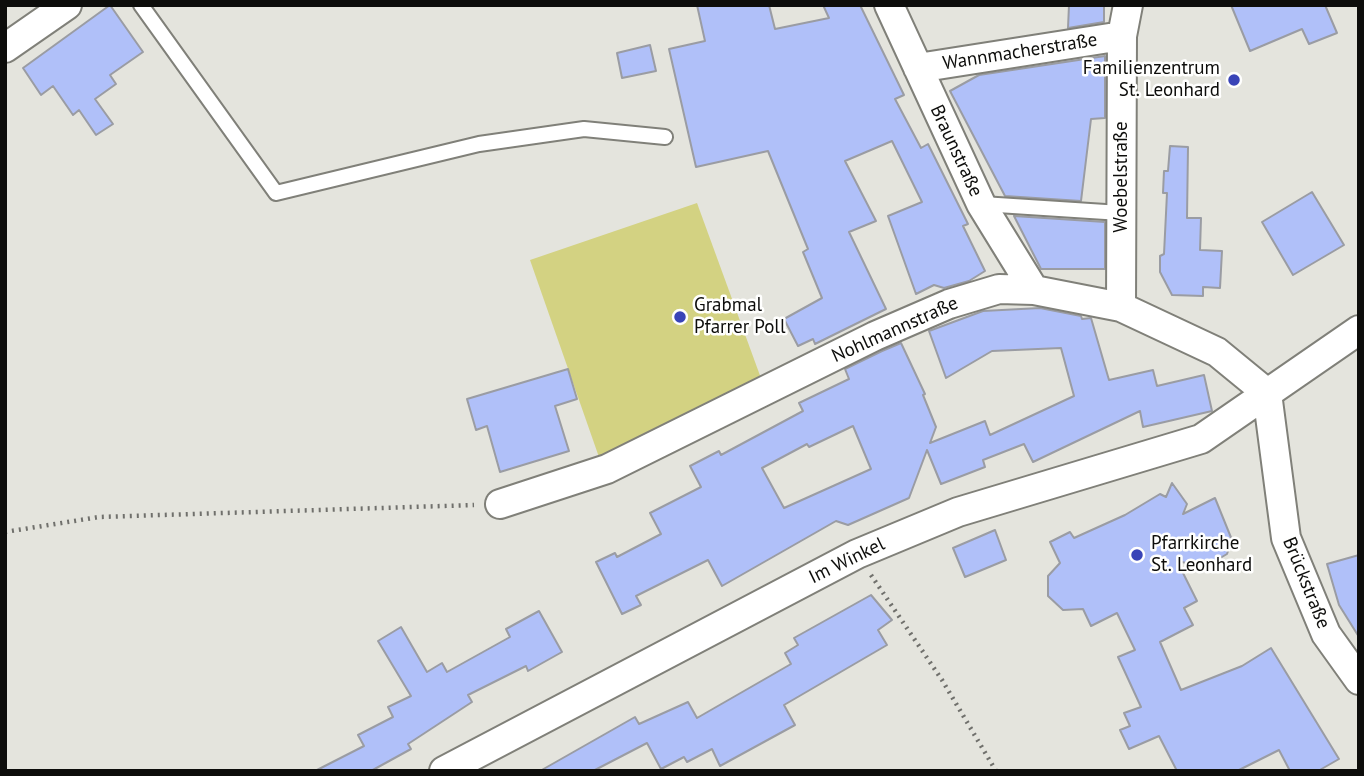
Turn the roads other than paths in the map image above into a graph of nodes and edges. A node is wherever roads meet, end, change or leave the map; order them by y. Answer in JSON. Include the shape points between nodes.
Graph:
{"nodes":[{"id":1,"x":67,"y":5,"type":"edge"},
{"id":2,"x":141,"y":5,"type":"edge"},
{"id":3,"x":890,"y":5,"type":"edge"},
{"id":4,"x":1128,"y":5,"type":"edge"},
{"id":5,"x":1122,"y":36,"type":"junction"},
{"id":6,"x":5,"y":47,"type":"edge"},
{"id":7,"x":918,"y":68,"type":"junction"},
{"id":8,"x":665,"y":137,"type":"dead end"},
{"id":9,"x":981,"y":204,"type":"junction"},
{"id":10,"x":1121,"y":213,"type":"junction"},
{"id":11,"x":1034,"y":290,"type":"junction"},
{"id":12,"x":1121,"y":307,"type":"junction"},
{"id":13,"x":1359,"y":330,"type":"edge"},
{"id":14,"x":1267,"y":393,"type":"junction"},
{"id":15,"x":500,"y":504,"type":"road end"},
{"id":16,"x":1359,"y":680,"type":"edge"},
{"id":17,"x":444,"y":771,"type":"edge"}],
"edges":[{"from":1,"to":6,"type":"street"},
{"from":2,"to":8,"type":"lane","via":[[275,192],[479,144],[584,129]]},
{"from":3,"to":7,"type":"street","name":"Braunstraße"},
{"from":4,"to":5,"type":"street","name":"Woebelstraße"},
{"from":5,"to":7,"type":"street","name":"Wannmacherstraße"},
{"from":5,"to":10,"type":"street","name":"Woebelstraße"},
{"from":7,"to":9,"type":"street","name":"Braunstraße"},
{"from":9,"to":10,"type":"lane"},
{"from":9,"to":11,"type":"street","name":"Braunstraße"},
{"from":10,"to":12,"type":"street","name":"Woebelstraße"},
{"from":11,"to":12,"type":"street","name":"Nohlmannstraße"},
{"from":11,"to":15,"type":"street","name":"Nohlmannstraße","via":[[999,289],[948,304],[607,469]]},
{"from":12,"to":14,"type":"street","name":"Nohlmannstraße","via":[[1217,352]]},
{"from":13,"to":14,"type":"street"},
{"from":14,"to":16,"type":"street","name":"Brückstraße","via":[[1286,538],[1326,634]]},
{"from":14,"to":17,"type":"street","name":"Im Winkel","via":[[1201,439],[958,512],[857,554]]}]}
